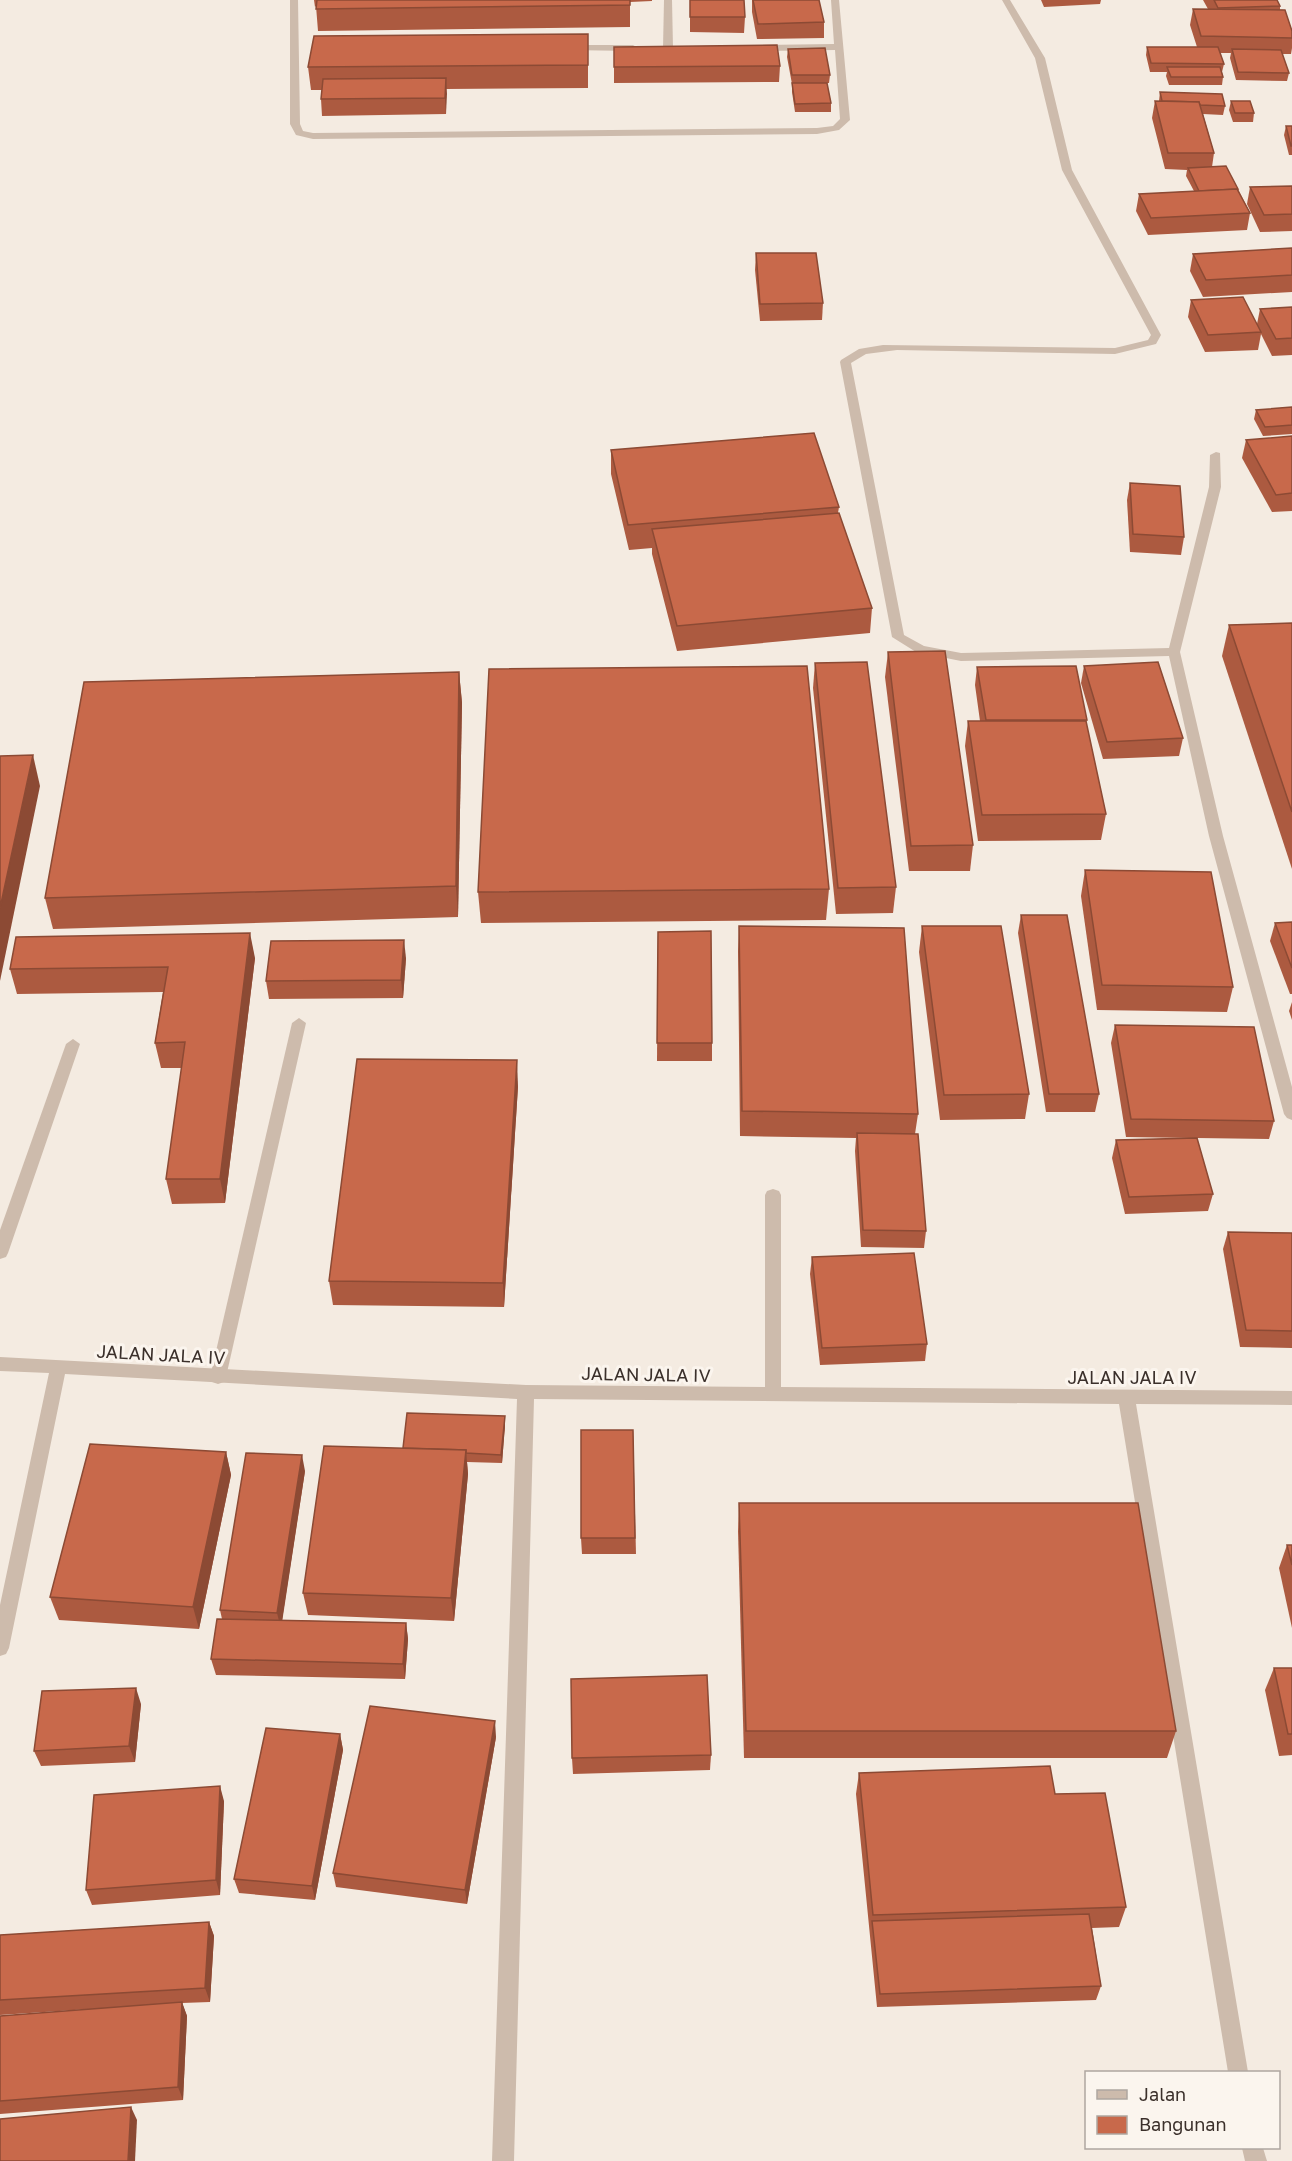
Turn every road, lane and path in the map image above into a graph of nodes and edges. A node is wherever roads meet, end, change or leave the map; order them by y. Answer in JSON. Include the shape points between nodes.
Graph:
{"nodes":[{"id":1,"x":294,"y":0,"type":"edge"},
{"id":2,"x":668,"y":0,"type":"edge"},
{"id":3,"x":836,"y":0,"type":"edge"},
{"id":4,"x":1006,"y":0,"type":"edge"},
{"id":5,"x":840,"y":47,"type":"junction"},
{"id":6,"x":296,"y":48,"type":"junction"},
{"id":7,"x":307,"y":48,"type":"dead end"},
{"id":8,"x":563,"y":48,"type":"edge"},
{"id":9,"x":645,"y":48,"type":"edge"},
{"id":10,"x":656,"y":48,"type":"edge"},
{"id":11,"x":668,"y":48,"type":"junction"},
{"id":12,"x":679,"y":48,"type":"edge"},
{"id":13,"x":748,"y":48,"type":"edge"},
{"id":14,"x":1216,"y":454,"type":"dead end"},
{"id":15,"x":1174,"y":652,"type":"junction"},
{"id":16,"x":299,"y":1023,"type":"dead end"},
{"id":17,"x":74,"y":1044,"type":"dead end"},
{"id":18,"x":1292,"y":1114,"type":"edge"},
{"id":19,"x":773,"y":1195,"type":"dead end"},
{"id":20,"x":0,"y":1253,"type":"edge"},
{"id":21,"x":0,"y":1364,"type":"edge"},
{"id":22,"x":58,"y":1368,"type":"junction"},
{"id":23,"x":218,"y":1377,"type":"junction"},
{"id":24,"x":526,"y":1392,"type":"junction"},
{"id":25,"x":773,"y":1395,"type":"junction"},
{"id":26,"x":1126,"y":1397,"type":"junction"},
{"id":27,"x":1292,"y":1398,"type":"edge"},
{"id":28,"x":0,"y":1648,"type":"edge"},
{"id":29,"x":1238,"y":2071,"type":"edge"},
{"id":30,"x":503,"y":2161,"type":"edge"}],
"edges":[{"from":1,"to":6,"type":"street"},
{"from":2,"to":11,"type":"street"},
{"from":3,"to":5,"type":"street"},
{"from":4,"to":15,"type":"street","via":[[1040,58],[1067,170],[1156,335],[1152,342],[1115,351],[897,347],[850,356],[845,362],[898,636],[920,649],[961,657]]},
{"from":5,"to":6,"type":"street","via":[[845,120],[836,128],[313,136],[299,133],[295,124]]},
{"from":5,"to":13,"type":"street"},
{"from":6,"to":7,"type":"street"},
{"from":8,"to":9,"type":"street"},
{"from":10,"to":11,"type":"street"},
{"from":11,"to":12,"type":"street"},
{"from":14,"to":15,"type":"street","via":[[1215,488]]},
{"from":15,"to":18,"type":"street","via":[[1216,836]]},
{"from":16,"to":23,"type":"street"},
{"from":17,"to":20,"type":"street"},
{"from":19,"to":25,"type":"street"},
{"from":21,"to":22,"type":"street","name":"JALAN JALA IV"},
{"from":22,"to":23,"type":"street","name":"JALAN JALA IV"},
{"from":22,"to":28,"type":"street"},
{"from":23,"to":24,"type":"street","name":"JALAN JALA IV"},
{"from":24,"to":25,"type":"street","name":"JALAN JALA IV"},
{"from":24,"to":30,"type":"street"},
{"from":25,"to":26,"type":"street","name":"JALAN JALA IV"},
{"from":26,"to":27,"type":"street","name":"JALAN JALA IV"},
{"from":26,"to":29,"type":"street"}]}
